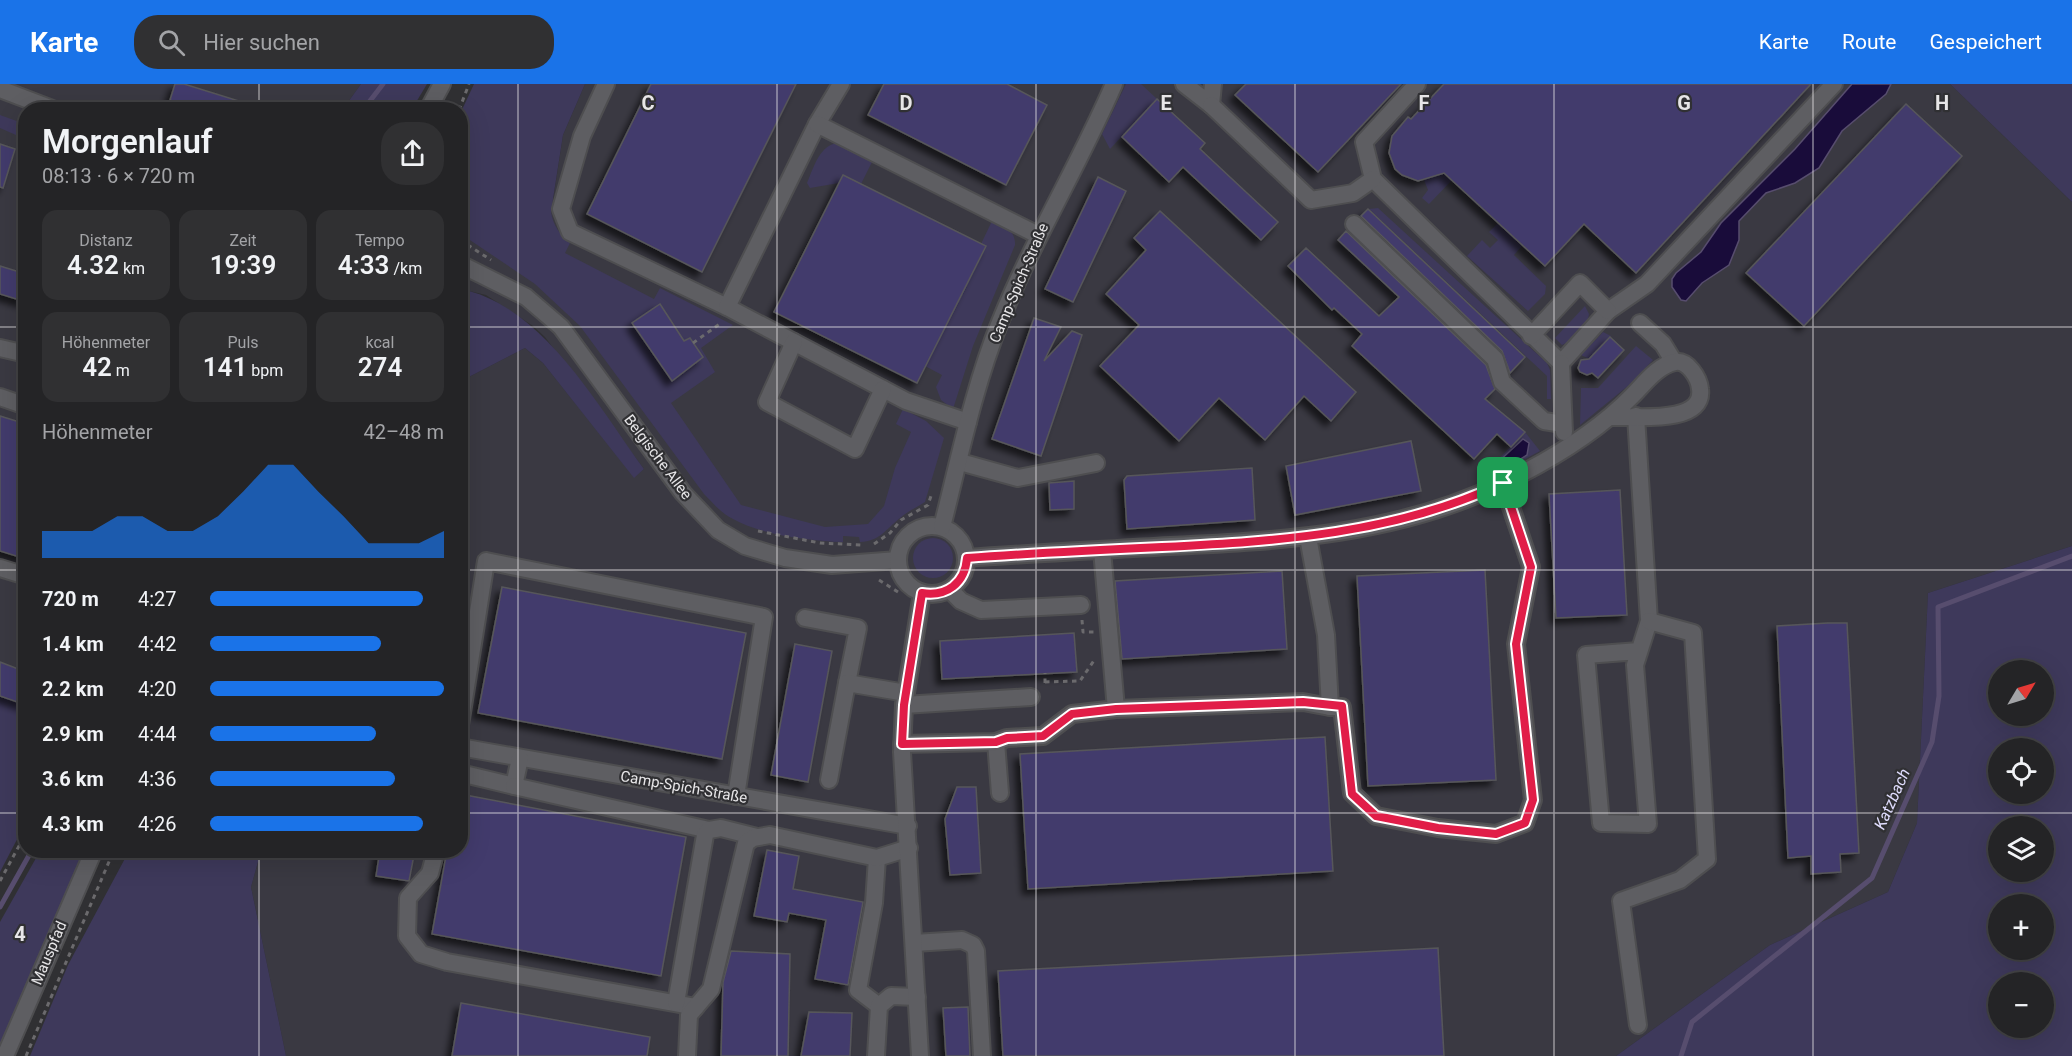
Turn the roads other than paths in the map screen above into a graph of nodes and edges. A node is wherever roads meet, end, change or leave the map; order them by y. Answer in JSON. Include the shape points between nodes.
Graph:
{"nodes":[{"id":1,"x":442,"y":84,"type":"edge"},
{"id":2,"x":606,"y":84,"type":"edge"},
{"id":3,"x":841,"y":84,"type":"edge"},
{"id":4,"x":1114,"y":84,"type":"edge"},
{"id":5,"x":1184,"y":84,"type":"edge"},
{"id":6,"x":1213,"y":84,"type":"edge"},
{"id":7,"x":1417,"y":84,"type":"edge"},
{"id":8,"x":1834,"y":84,"type":"edge"},
{"id":9,"x":2,"y":89,"type":"edge"},
{"id":10,"x":35,"y":102,"type":"edge"},
{"id":11,"x":432,"y":102,"type":"edge"},
{"id":12,"x":1211,"y":105,"type":"junction"},
{"id":13,"x":817,"y":124,"type":"junction"},
{"id":14,"x":1373,"y":179,"type":"junction"},
{"id":15,"x":1354,"y":224,"type":"dead end"},
{"id":16,"x":1038,"y":235,"type":"junction"},
{"id":17,"x":468,"y":268,"type":"edge"},
{"id":18,"x":731,"y":309,"type":"junction"},
{"id":19,"x":1608,"y":311,"type":"junction"},
{"id":20,"x":1640,"y":323,"type":"dead end"},
{"id":21,"x":1531,"y":336,"type":"junction"},
{"id":22,"x":794,"y":342,"type":"junction"},
{"id":23,"x":0,"y":348,"type":"edge"},
{"id":24,"x":18,"y":352,"type":"edge"},
{"id":25,"x":1674,"y":362,"type":"junction"},
{"id":26,"x":1561,"y":363,"type":"junction"},
{"id":27,"x":883,"y":389,"type":"junction"},
{"id":28,"x":0,"y":397,"type":"edge"},
{"id":29,"x":18,"y":403,"type":"edge"},
{"id":30,"x":1636,"y":416,"type":"junction"},
{"id":31,"x":1612,"y":417,"type":"junction"},
{"id":32,"x":968,"y":422,"type":"junction"},
{"id":33,"x":1563,"y":424,"type":"junction"},
{"id":34,"x":1566,"y":448,"type":"junction"},
{"id":35,"x":960,"y":462,"type":"junction"},
{"id":36,"x":1096,"y":464,"type":"dead end"},
{"id":37,"x":1503,"y":483,"type":"junction"},
{"id":38,"x":942,"y":527,"type":"junction"},
{"id":39,"x":1308,"y":537,"type":"junction"},
{"id":40,"x":1102,"y":550,"type":"junction"},
{"id":41,"x":967,"y":558,"type":"junction"},
{"id":42,"x":898,"y":560,"type":"junction"},
{"id":43,"x":0,"y":568,"type":"edge"},
{"id":44,"x":18,"y":574,"type":"edge"},
{"id":45,"x":950,"y":590,"type":"junction"},
{"id":46,"x":922,"y":593,"type":"junction"},
{"id":47,"x":1081,"y":605,"type":"road end"},
{"id":48,"x":805,"y":618,"type":"dead end"},
{"id":49,"x":1649,"y":621,"type":"junction"},
{"id":50,"x":1639,"y":651,"type":"junction"},
{"id":51,"x":468,"y":674,"type":"edge"},
{"id":52,"x":847,"y":683,"type":"junction"},
{"id":53,"x":1031,"y":697,"type":"dead end"},
{"id":54,"x":905,"y":699,"type":"junction"},
{"id":55,"x":1330,"y":707,"type":"junction"},
{"id":56,"x":1116,"y":709,"type":"junction"},
{"id":57,"x":996,"y":742,"type":"junction"},
{"id":58,"x":902,"y":744,"type":"junction"},
{"id":59,"x":468,"y":748,"type":"edge"},
{"id":60,"x":520,"y":758,"type":"junction"},
{"id":61,"x":468,"y":775,"type":"edge"},
{"id":62,"x":829,"y":780,"type":"dead end"},
{"id":63,"x":514,"y":786,"type":"junction"},
{"id":64,"x":1000,"y":793,"type":"dead end"},
{"id":65,"x":736,"y":796,"type":"junction"},
{"id":66,"x":908,"y":826,"type":"junction"},
{"id":67,"x":709,"y":830,"type":"junction"},
{"id":68,"x":757,"y":837,"type":"junction"},
{"id":69,"x":909,"y":849,"type":"junction"},
{"id":70,"x":91,"y":858,"type":"edge"},
{"id":71,"x":434,"y":858,"type":"edge"},
{"id":72,"x":877,"y":858,"type":"junction"},
{"id":73,"x":914,"y":942,"type":"junction"},
{"id":74,"x":917,"y":997,"type":"junction"},
{"id":75,"x":676,"y":1003,"type":"junction"},
{"id":76,"x":879,"y":1006,"type":"junction"},
{"id":77,"x":696,"y":1007,"type":"junction"},
{"id":78,"x":1638,"y":1025,"type":"dead end"},
{"id":79,"x":5,"y":1056,"type":"edge"},
{"id":80,"x":687,"y":1056,"type":"edge"},
{"id":81,"x":876,"y":1056,"type":"edge"},
{"id":82,"x":920,"y":1056,"type":"edge"},
{"id":83,"x":982,"y":1056,"type":"edge"}],
"edges":[{"from":1,"to":11,"type":"street"},
{"from":2,"to":18,"type":"street","via":[[582,136],[561,209],[564,222],[570,232]]},
{"from":3,"to":13,"type":"street"},
{"from":4,"to":16,"type":"street","name":"Camp-Spich-Straße"},
{"from":5,"to":12,"type":"street"},
{"from":6,"to":12,"type":"street"},
{"from":7,"to":14,"type":"street","via":[[1364,142]]},
{"from":8,"to":19,"type":"street","via":[[1647,284]]},
{"from":9,"to":10,"type":"street"},
{"from":12,"to":14,"type":"street","via":[[1311,200],[1353,193]]},
{"from":13,"to":16,"type":"street"},
{"from":13,"to":18,"type":"street"},
{"from":14,"to":21,"type":"street"},
{"from":15,"to":33,"type":"street","via":[[1495,359],[1502,382],[1544,421]]},
{"from":16,"to":32,"type":"street","name":"Camp-Spich-Straße","via":[[999,324]]},
{"from":17,"to":42,"type":"street","name":"Belgische Allee","via":[[526,297],[561,327],[683,493],[718,530],[745,546],[784,558],[832,565]]},
{"from":18,"to":22,"type":"street"},
{"from":19,"to":21,"type":"street","via":[[1580,284]]},
{"from":19,"to":26,"type":"street"},
{"from":20,"to":25,"type":"street","via":[[1664,345]]},
{"from":21,"to":26,"type":"street"},
{"from":22,"to":27,"type":"street"},
{"from":22,"to":27,"type":"street","via":[[767,402],[855,449]]},
{"from":23,"to":24,"type":"street"},
{"from":25,"to":30,"type":"street","via":[[1683,363],[1694,373],[1700,399],[1691,410],[1676,416]]},
{"from":25,"to":31,"type":"street","via":[[1654,374]]},
{"from":26,"to":33,"type":"street"},
{"from":27,"to":32,"type":"street"},
{"from":28,"to":29,"type":"street"},
{"from":30,"to":31,"type":"street"},
{"from":30,"to":49,"type":"street"},
{"from":31,"to":34,"type":"street"},
{"from":32,"to":35,"type":"street","name":"Camp-Spich-Straße"},
{"from":33,"to":34,"type":"street"},
{"from":34,"to":37,"type":"street"},
{"from":35,"to":36,"type":"street","via":[[1018,478]]},
{"from":35,"to":38,"type":"street","name":"Camp-Spich-Straße"},
{"from":37,"to":39,"type":"street","via":[[1404,520]]},
{"from":37,"to":55,"type":"street","via":[[1531,567],[1516,644],[1533,800],[1525,823],[1496,834],[1376,816],[1352,794],[1342,706]]},
{"from":38,"to":41,"type":"street","via":[[959,539]]},
{"from":38,"to":42,"type":"street","via":[[911,532]]},
{"from":39,"to":40,"type":"street"},
{"from":39,"to":55,"type":"street","via":[[1326,635]]},
{"from":40,"to":41,"type":"street"},
{"from":40,"to":56,"type":"street"},
{"from":41,"to":45,"type":"street","via":[[963,577]]},
{"from":42,"to":46,"type":"street","via":[[905,581]]},
{"from":43,"to":44,"type":"street"},
{"from":45,"to":46,"type":"street","via":[[941,594]]},
{"from":45,"to":47,"type":"street","via":[[961,601],[981,610]]},
{"from":46,"to":54,"type":"street"},
{"from":48,"to":52,"type":"street","via":[[858,628]]},
{"from":49,"to":50,"type":"street"},
{"from":49,"to":78,"type":"street","via":[[1693,633],[1707,859],[1680,880],[1621,901]]},
{"from":50,"to":50,"type":"street","via":[[1635,665],[1648,824],[1601,823],[1586,655]]},
{"from":51,"to":65,"type":"street","via":[[486,561],[764,618]]},
{"from":52,"to":54,"type":"street"},
{"from":52,"to":62,"type":"street"},
{"from":53,"to":54,"type":"street"},
{"from":54,"to":58,"type":"street"},
{"from":55,"to":56,"type":"street","via":[[1303,702]]},
{"from":56,"to":57,"type":"street","via":[[1072,714],[1043,736]]},
{"from":57,"to":58,"type":"street"},
{"from":57,"to":64,"type":"street"},
{"from":58,"to":66,"type":"street"},
{"from":59,"to":60,"type":"street","name":"Camp-Spich-Straße"},
{"from":60,"to":63,"type":"street"},
{"from":60,"to":65,"type":"street","name":"Camp-Spich-Straße"},
{"from":61,"to":63,"type":"street"},
{"from":63,"to":67,"type":"street"},
{"from":65,"to":66,"type":"street","name":"Camp-Spich-Straße"},
{"from":66,"to":69,"type":"street"},
{"from":67,"to":68,"type":"street","via":[[721,828]]},
{"from":67,"to":75,"type":"street"},
{"from":68,"to":72,"type":"street","via":[[770,835]]},
{"from":68,"to":77,"type":"street","via":[[746,843],[743,850],[711,988]]},
{"from":69,"to":72,"type":"street"},
{"from":69,"to":73,"type":"street"},
{"from":70,"to":79,"type":"street","name":"Mauspfad"},
{"from":71,"to":75,"type":"street","via":[[430,873],[408,898],[407,936],[421,954]]},
{"from":72,"to":76,"type":"street","via":[[874,903],[858,990]]},
{"from":73,"to":74,"type":"street"},
{"from":73,"to":83,"type":"street","via":[[962,940],[973,945]]},
{"from":74,"to":76,"type":"street","via":[[891,996]]},
{"from":74,"to":82,"type":"street"},
{"from":75,"to":77,"type":"street"},
{"from":76,"to":81,"type":"street"},
{"from":77,"to":80,"type":"street","via":[[689,1015]]}]}
